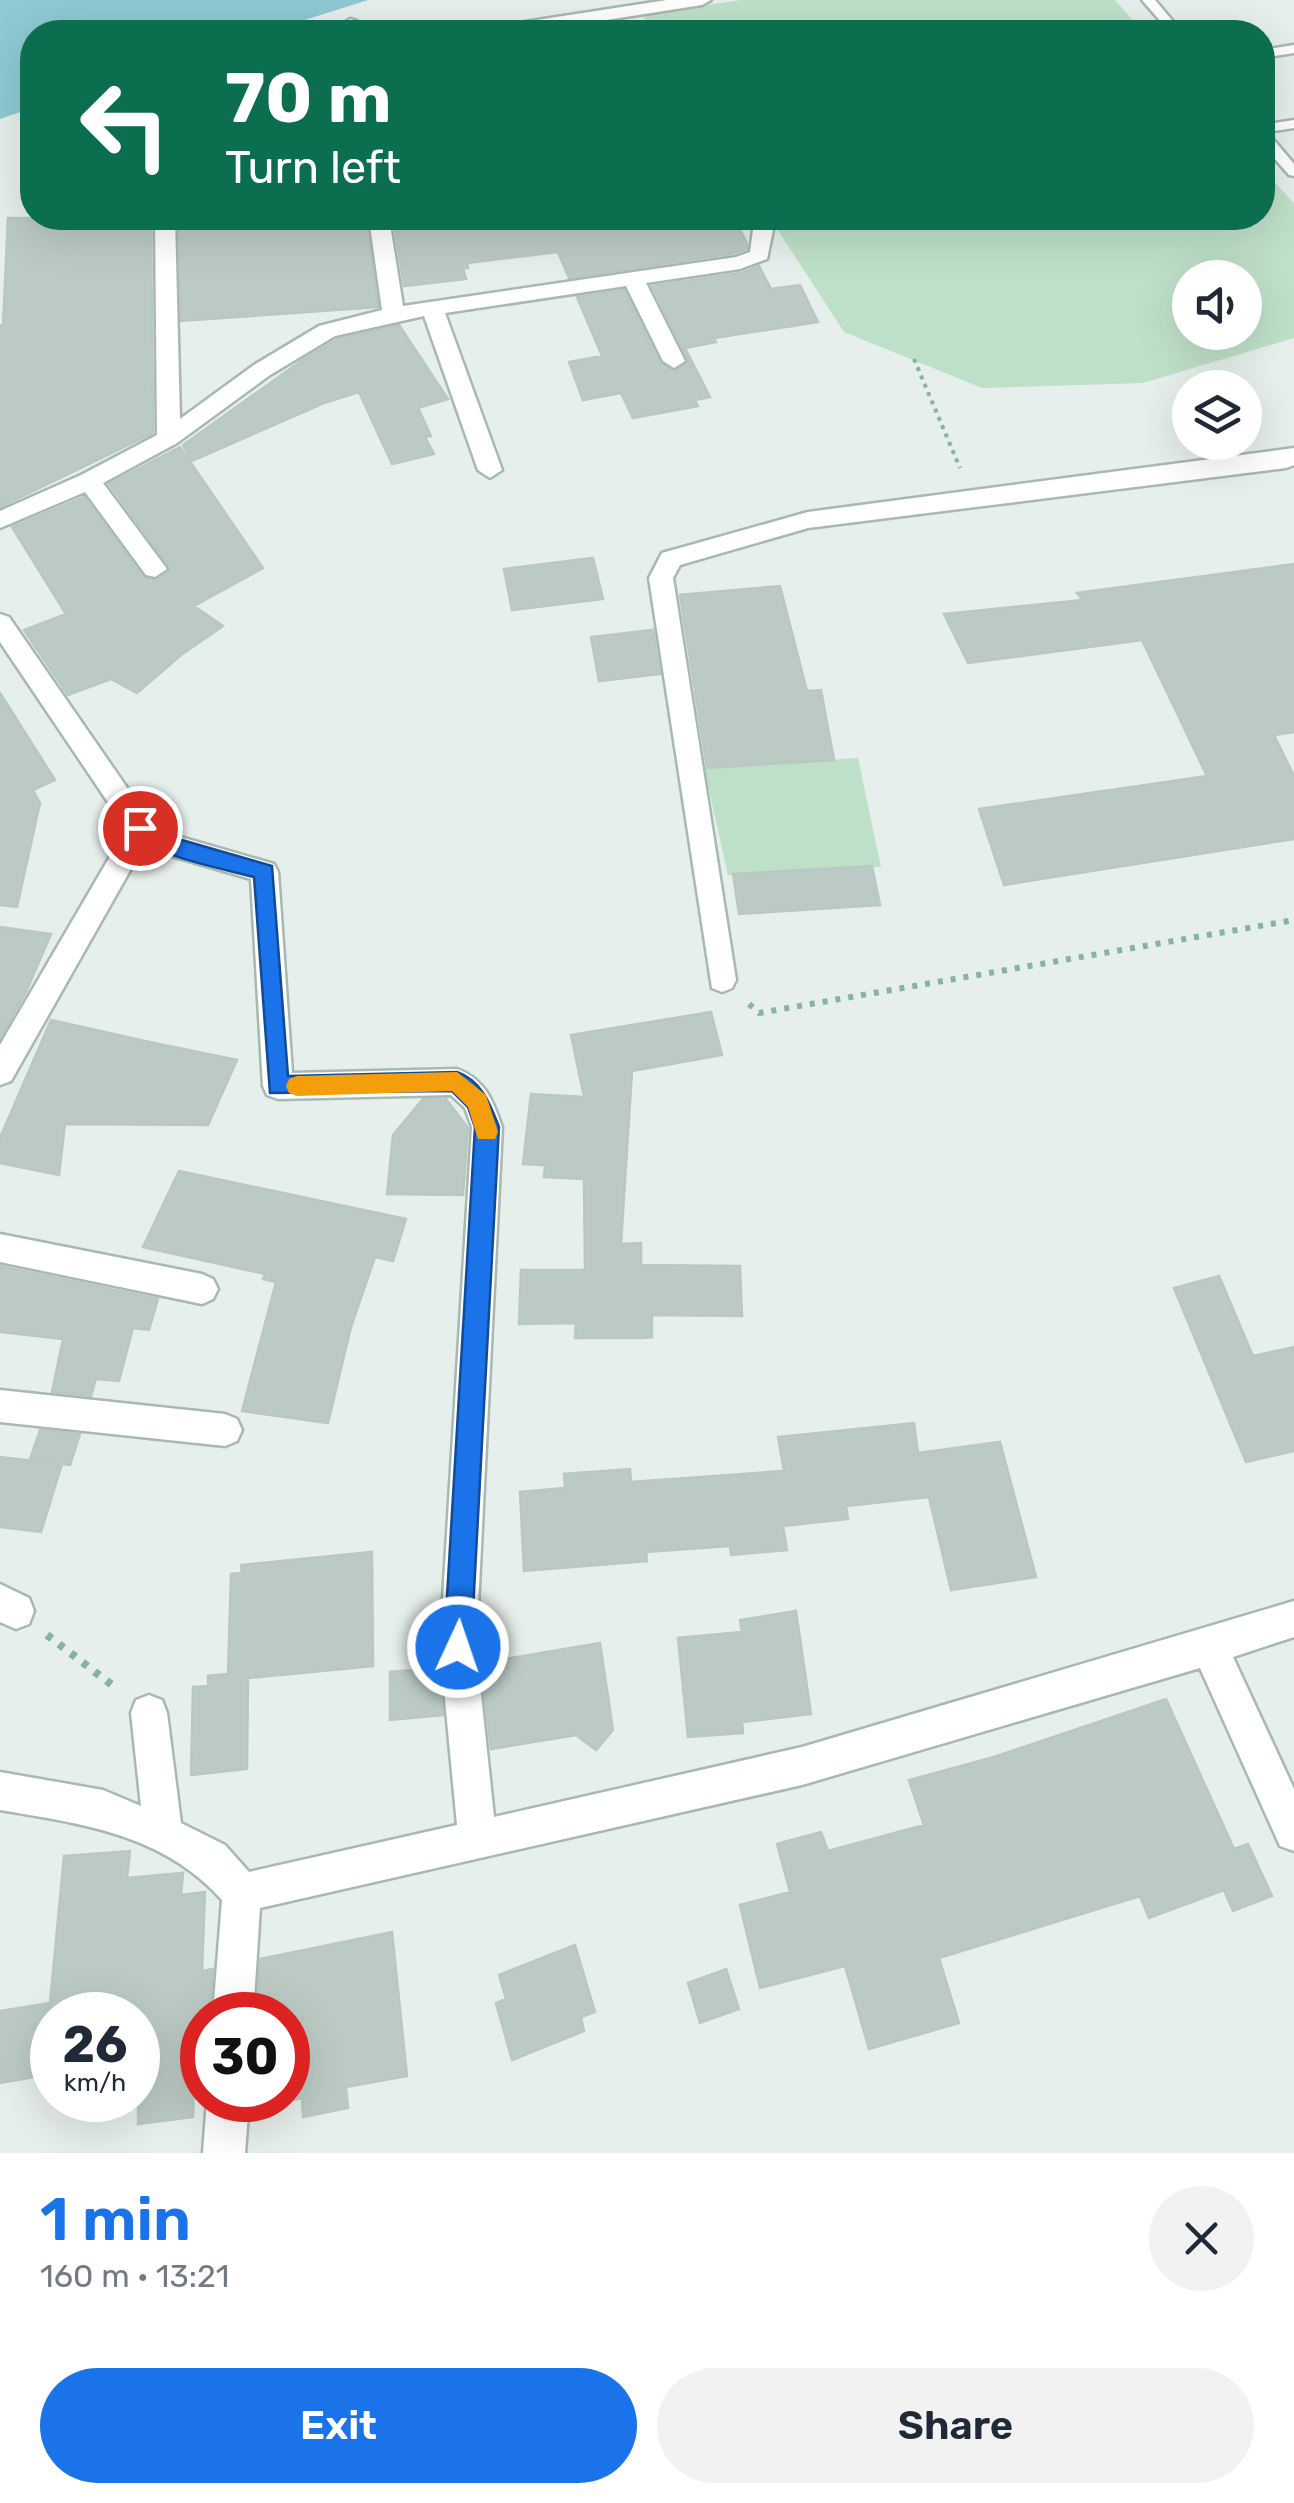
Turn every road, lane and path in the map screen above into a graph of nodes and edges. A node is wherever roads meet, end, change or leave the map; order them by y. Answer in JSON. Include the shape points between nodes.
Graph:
{"nodes":[{"id":1,"x":702,"y":0,"type":"edge"},
{"id":2,"x":1148,"y":0,"type":"edge"},
{"id":3,"x":624,"y":6,"type":"edge"},
{"id":4,"x":556,"y":20,"type":"edge"},
{"id":5,"x":1166,"y":20,"type":"edge"},
{"id":6,"x":1275,"y":148,"type":"edge"},
{"id":7,"x":1294,"y":172,"type":"edge"},
{"id":8,"x":165,"y":230,"type":"edge"},
{"id":9,"x":382,"y":230,"type":"edge"},
{"id":10,"x":763,"y":230,"type":"edge"},
{"id":11,"x":633,"y":279,"type":"junction"},
{"id":12,"x":432,"y":308,"type":"junction"},
{"id":13,"x":393,"y":314,"type":"junction"},
{"id":14,"x":914,"y":359,"type":"dead end"},
{"id":15,"x":674,"y":361,"type":"dead end"},
{"id":16,"x":169,"y":438,"type":"junction"},
{"id":17,"x":1294,"y":456,"type":"edge"},
{"id":18,"x":490,"y":470,"type":"dead end"},
{"id":19,"x":88,"y":481,"type":"junction"},
{"id":20,"x":972,"y":496,"type":"junction"},
{"id":21,"x":0,"y":519,"type":"edge"},
{"id":22,"x":156,"y":569,"type":"dead end"},
{"id":23,"x":0,"y":624,"type":"edge"},
{"id":24,"x":140,"y":828,"type":"junction"},
{"id":25,"x":1294,"y":920,"type":"edge"},
{"id":26,"x":722,"y":980,"type":"joint"},
{"id":27,"x":0,"y":1072,"type":"edge"},
{"id":28,"x":0,"y":1248,"type":"edge"},
{"id":29,"x":202,"y":1289,"type":"dead end"},
{"id":30,"x":0,"y":1406,"type":"edge"},
{"id":31,"x":225,"y":1430,"type":"dead end"},
{"id":32,"x":8,"y":1606,"type":"edge"},
{"id":33,"x":1294,"y":1618,"type":"edge"},
{"id":34,"x":1210,"y":1648,"type":"junction"},
{"id":35,"x":149,"y":1713,"type":"joint"},
{"id":36,"x":0,"y":1791,"type":"edge"},
{"id":37,"x":1294,"y":1832,"type":"edge"},
{"id":38,"x":163,"y":1834,"type":"junction"},
{"id":39,"x":477,"y":1837,"type":"junction"},
{"id":40,"x":242,"y":1892,"type":"junction"},
{"id":41,"x":235,"y":1992,"type":"edge"},
{"id":42,"x":226,"y":2122,"type":"edge"},
{"id":43,"x":224,"y":2153,"type":"edge"}],
"edges":[{"from":1,"to":3,"type":"street"},
{"from":2,"to":5,"type":"lane"},
{"from":3,"to":4,"type":"street"},
{"from":6,"to":7,"type":"lane"},
{"from":8,"to":16,"type":"street"},
{"from":9,"to":13,"type":"street"},
{"from":10,"to":11,"type":"street","via":[[760,255],[700,272]]},
{"from":11,"to":12,"type":"street"},
{"from":11,"to":15,"type":"street"},
{"from":12,"to":13,"type":"street"},
{"from":12,"to":18,"type":"street"},
{"from":13,"to":16,"type":"street","via":[[327,332]]},
{"from":14,"to":20,"type":"path"},
{"from":16,"to":19,"type":"street"},
{"from":17,"to":20,"type":"street"},
{"from":19,"to":21,"type":"street"},
{"from":19,"to":22,"type":"street"},
{"from":20,"to":26,"type":"street","via":[[808,520],[671,560],[661,578]]},
{"from":23,"to":24,"type":"street"},
{"from":24,"to":27,"type":"street"},
{"from":24,"to":39,"type":"street","via":[[168,844],[264,872],[278,1086],[457,1082],[478,1102],[487,1127],[458,1647]]},
{"from":25,"to":26,"type":"path","via":[[759,1013]]},
{"from":28,"to":29,"type":"street"},
{"from":30,"to":31,"type":"street"},
{"from":32,"to":35,"type":"path"},
{"from":33,"to":34,"type":"street"},
{"from":34,"to":37,"type":"street"},
{"from":34,"to":39,"type":"street","via":[[802,1766]]},
{"from":35,"to":38,"type":"street"},
{"from":36,"to":38,"type":"street","via":[[103,1809]]},
{"from":38,"to":40,"type":"street","via":[[212,1860]]},
{"from":39,"to":40,"type":"street"},
{"from":40,"to":41,"type":"street"},
{"from":42,"to":43,"type":"street"}]}
